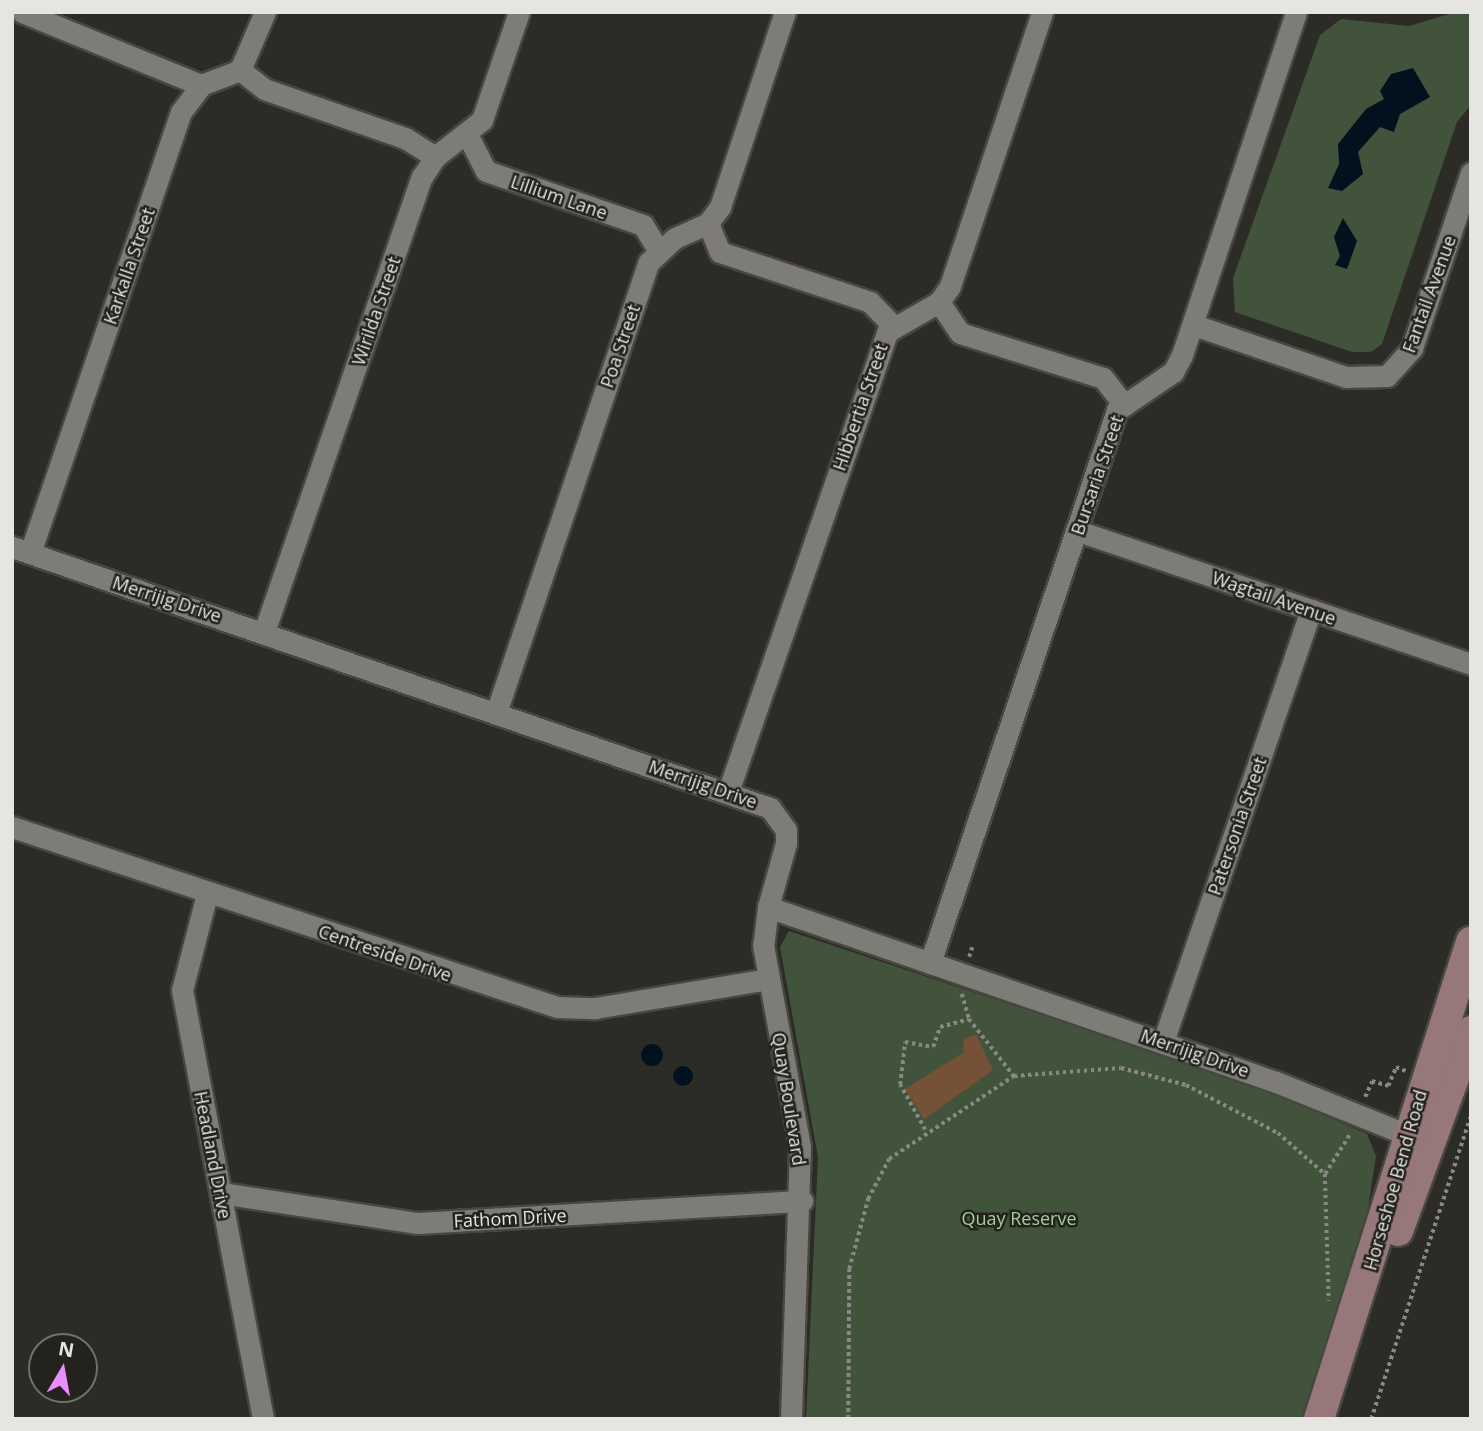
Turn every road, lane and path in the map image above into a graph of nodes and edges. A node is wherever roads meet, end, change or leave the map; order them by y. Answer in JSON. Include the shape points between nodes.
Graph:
{"nodes":[{"id":1,"x":22,"y":12,"type":"edge"},
{"id":2,"x":265,"y":12,"type":"edge"},
{"id":3,"x":519,"y":12,"type":"edge"},
{"id":4,"x":785,"y":12,"type":"edge"},
{"id":5,"x":1042,"y":12,"type":"edge"},
{"id":6,"x":1296,"y":12,"type":"edge"},
{"id":7,"x":240,"y":70,"type":"junction"},
{"id":8,"x":201,"y":85,"type":"junction"},
{"id":9,"x":468,"y":136,"type":"junction"},
{"id":10,"x":435,"y":157,"type":"junction"},
{"id":11,"x":1471,"y":173,"type":"edge"},
{"id":12,"x":708,"y":223,"type":"junction"},
{"id":13,"x":658,"y":250,"type":"junction"},
{"id":14,"x":939,"y":302,"type":"junction"},
{"id":15,"x":1194,"y":325,"type":"junction"},
{"id":16,"x":893,"y":326,"type":"junction"},
{"id":17,"x":1123,"y":404,"type":"junction"},
{"id":18,"x":1078,"y":531,"type":"junction"},
{"id":19,"x":21,"y":550,"type":"edge"},
{"id":20,"x":1311,"y":610,"type":"junction"},
{"id":21,"x":264,"y":632,"type":"junction"},
{"id":22,"x":1471,"y":664,"type":"edge"},
{"id":23,"x":496,"y":713,"type":"junction"},
{"id":24,"x":728,"y":792,"type":"junction"},
{"id":25,"x":12,"y":827,"type":"edge"},
{"id":26,"x":207,"y":894,"type":"junction"},
{"id":27,"x":768,"y":907,"type":"junction"},
{"id":28,"x":1471,"y":942,"type":"edge"},
{"id":29,"x":930,"y":963,"type":"junction"},
{"id":30,"x":768,"y":979,"type":"junction"},
{"id":31,"x":1471,"y":1031,"type":"edge"},
{"id":32,"x":1163,"y":1042,"type":"junction"},
{"id":33,"x":1014,"y":1076,"type":"junction"},
{"id":34,"x":1471,"y":1115,"type":"edge"},
{"id":35,"x":926,"y":1130,"type":"junction"},
{"id":36,"x":1418,"y":1139,"type":"junction"},
{"id":37,"x":221,"y":1194,"type":"junction"},
{"id":38,"x":802,"y":1201,"type":"junction"},
{"id":39,"x":1328,"y":1313,"type":"dead end"},
{"id":40,"x":263,"y":1419,"type":"edge"},
{"id":41,"x":791,"y":1419,"type":"edge"},
{"id":42,"x":848,"y":1419,"type":"edge"},
{"id":43,"x":1319,"y":1419,"type":"edge"},
{"id":44,"x":1337,"y":1419,"type":"edge"},
{"id":45,"x":1371,"y":1419,"type":"edge"}],
"edges":[{"from":1,"to":8,"type":"street"},
{"from":2,"to":7,"type":"street"},
{"from":3,"to":9,"type":"street","name":"Wirilda Street","via":[[482,120]]},
{"from":4,"to":12,"type":"street","via":[[720,207]]},
{"from":5,"to":14,"type":"street"},
{"from":6,"to":15,"type":"street","name":"Bursaria Street"},
{"from":7,"to":8,"type":"street"},
{"from":7,"to":10,"type":"street","via":[[264,89],[405,138]]},
{"from":8,"to":19,"type":"street","name":"Karkalla Street","via":[[181,112]]},
{"from":9,"to":10,"type":"street","name":"Wirilda Street"},
{"from":9,"to":13,"type":"street","name":"Lillium Lane","via":[[486,171],[643,225]]},
{"from":10,"to":21,"type":"street","name":"Wirilda Street","via":[[422,177]]},
{"from":11,"to":15,"type":"street","name":"Fantail Avenue","via":[[1412,348],[1387,376],[1346,377]]},
{"from":12,"to":13,"type":"street"},
{"from":12,"to":16,"type":"street","via":[[720,252],[870,302]]},
{"from":13,"to":23,"type":"street","name":"Poa Street"},
{"from":14,"to":16,"type":"street","name":"Hibbertia Street"},
{"from":14,"to":17,"type":"street","via":[[960,332],[1103,378]]},
{"from":15,"to":17,"type":"street","name":"Bursaria Street","via":[[1173,373]]},
{"from":16,"to":24,"type":"street","name":"Hibbertia Street"},
{"from":17,"to":18,"type":"street","name":"Bursaria Street"},
{"from":18,"to":20,"type":"street","name":"Wagtail Avenue"},
{"from":18,"to":29,"type":"street","name":"Bursaria Street"},
{"from":19,"to":21,"type":"street","name":"Merrijig Drive"},
{"from":20,"to":22,"type":"street","name":"Wagtail Avenue"},
{"from":20,"to":32,"type":"street","name":"Patersonia Street"},
{"from":21,"to":23,"type":"street","name":"Merrijig Drive"},
{"from":23,"to":24,"type":"street","name":"Merrijig Drive"},
{"from":24,"to":27,"type":"street","name":"Merrijig Drive","via":[[770,808],[786,830]]},
{"from":25,"to":26,"type":"street","name":"Centreside Drive"},
{"from":26,"to":30,"type":"street","name":"Centreside Drive","via":[[557,1007],[595,1008]]},
{"from":26,"to":37,"type":"street","name":"Headland Drive","via":[[182,990]]},
{"from":27,"to":29,"type":"street","name":"Merrijig Drive"},
{"from":27,"to":30,"type":"street","name":"Quay Boulevard","via":[[762,934]]},
{"from":28,"to":36,"type":"street","name":"Horseshoe Bend Road"},
{"from":29,"to":32,"type":"street","name":"Merrijig Drive"},
{"from":30,"to":38,"type":"street","name":"Quay Boulevard","via":[[800,1147]]},
{"from":31,"to":36,"type":"street","name":"Horseshoe Bend Road"},
{"from":32,"to":36,"type":"street","name":"Merrijig Drive"},
{"from":33,"to":35,"type":"path"},
{"from":33,"to":35,"type":"path","via":[[969,1019],[940,1027],[933,1047],[905,1042],[900,1085]]},
{"from":33,"to":39,"type":"path","via":[[1121,1068],[1186,1085],[1278,1133],[1325,1174]]},
{"from":34,"to":45,"type":"path"},
{"from":35,"to":42,"type":"path","via":[[889,1158],[868,1199],[852,1257],[844,1375]]},
{"from":36,"to":43,"type":"street","name":"Horseshoe Bend Road"},
{"from":36,"to":44,"type":"street","name":"Horseshoe Bend Road"},
{"from":37,"to":38,"type":"street","name":"Fathom Drive","via":[[418,1223]]},
{"from":37,"to":40,"type":"street","name":"Headland Drive"},
{"from":38,"to":41,"type":"street","name":"Quay Boulevard"}]}
